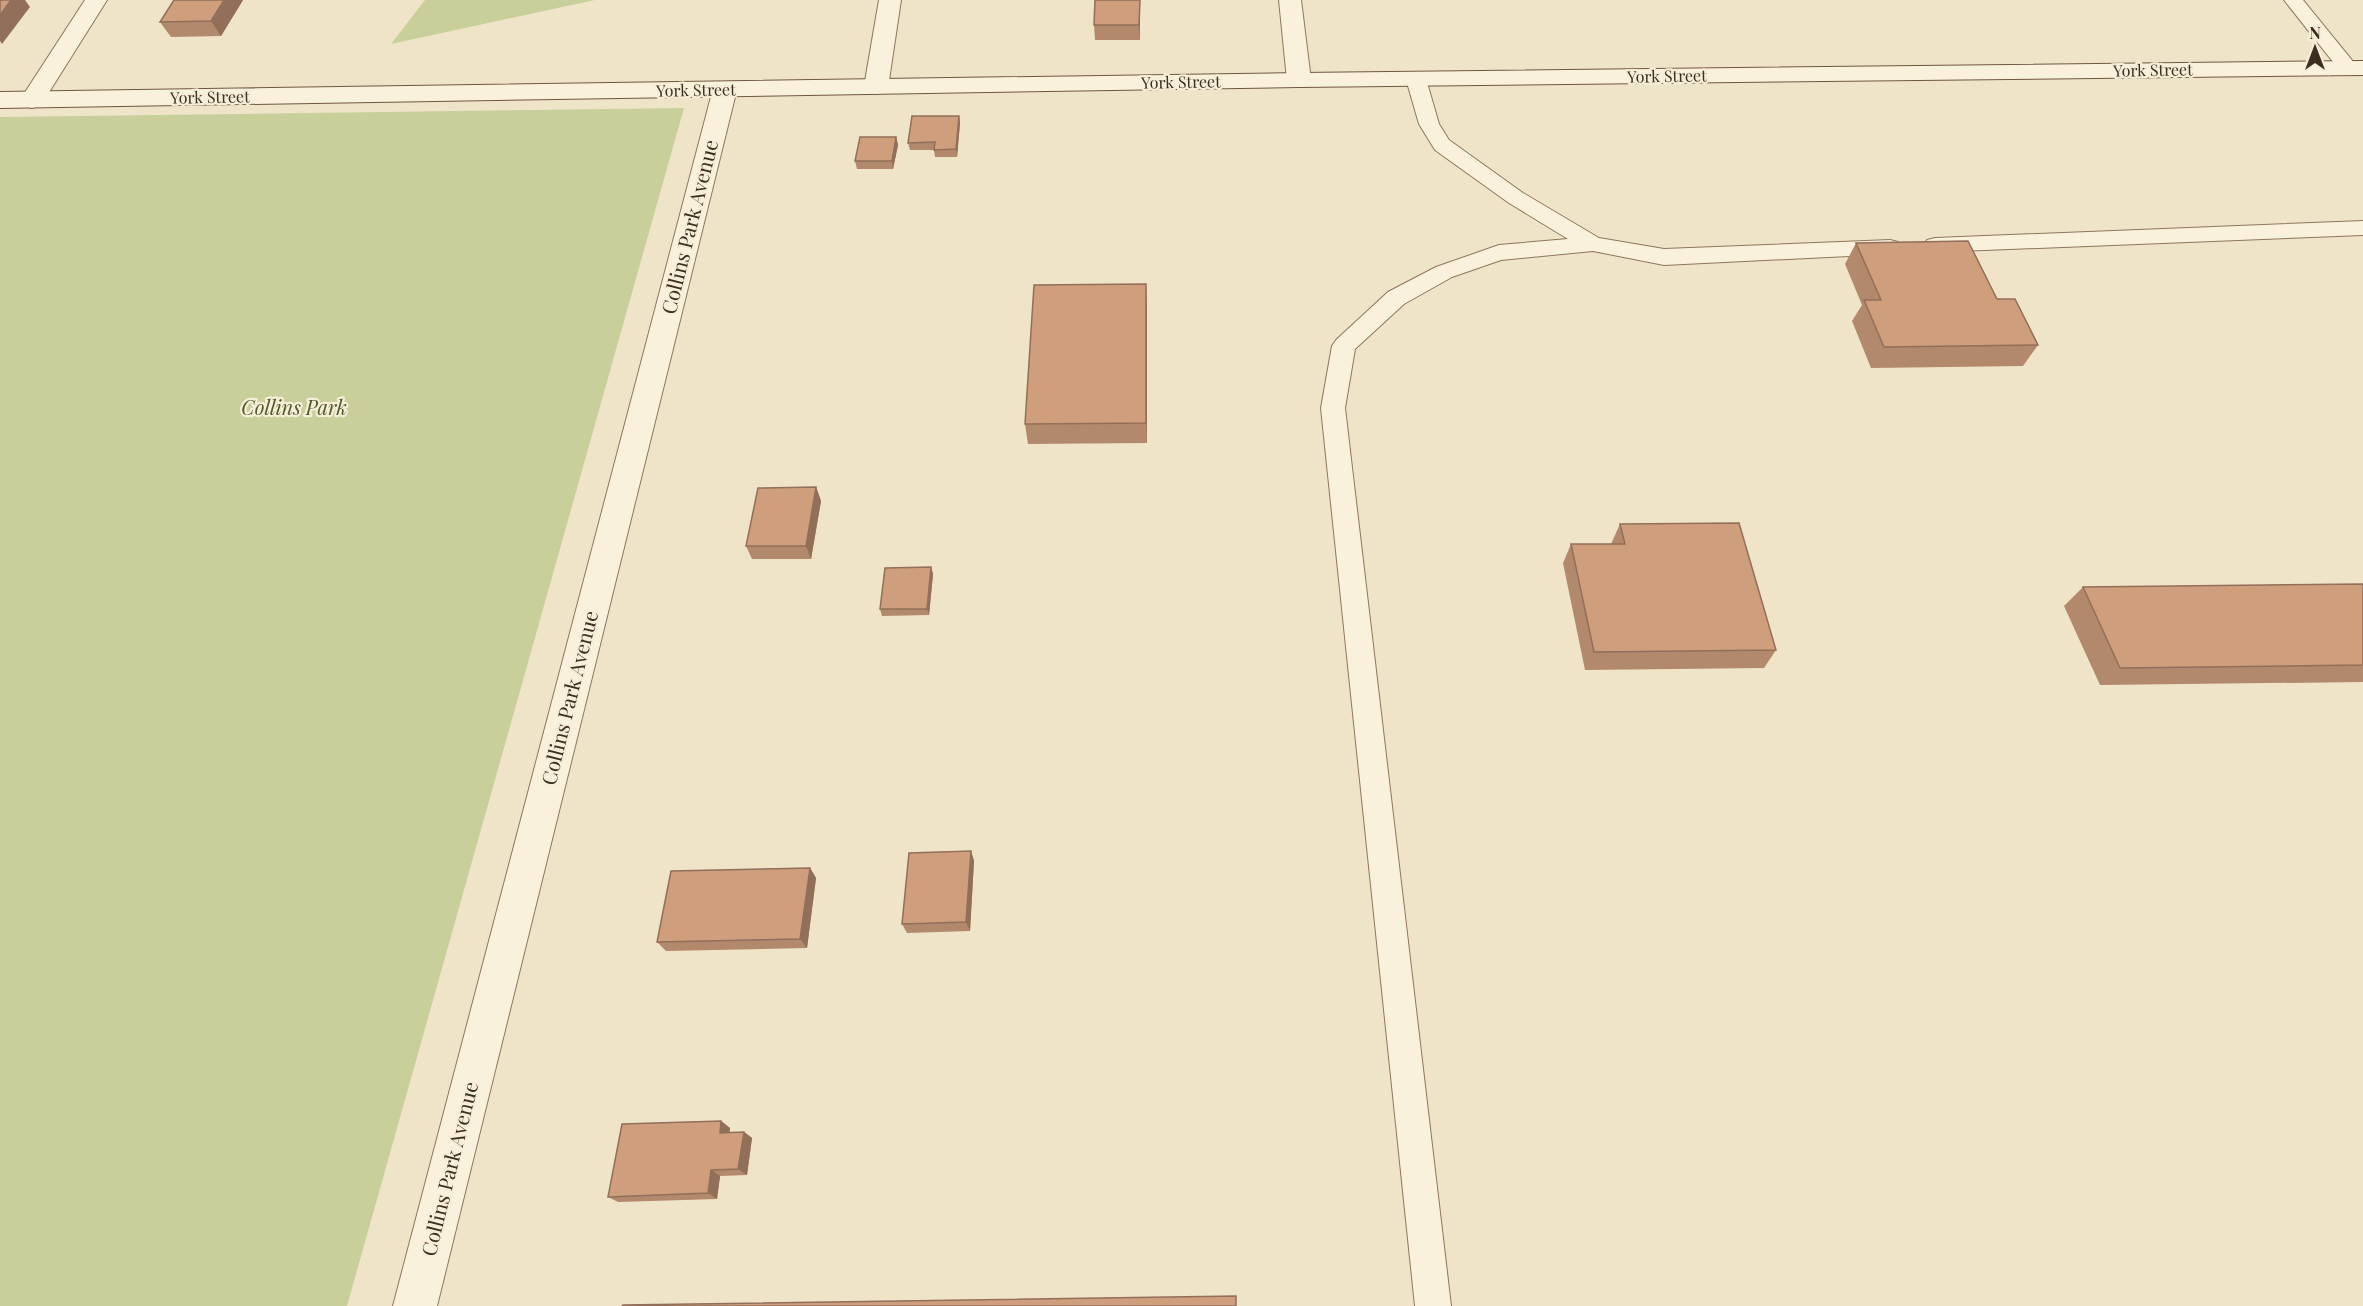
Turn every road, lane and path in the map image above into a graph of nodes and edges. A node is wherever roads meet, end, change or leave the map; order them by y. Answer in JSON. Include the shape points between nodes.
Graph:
{"nodes":[{"id":1,"x":96,"y":0,"type":"edge"},
{"id":2,"x":890,"y":0,"type":"edge"},
{"id":3,"x":1290,"y":0,"type":"edge"},
{"id":4,"x":2293,"y":0,"type":"edge"},
{"id":5,"x":2356,"y":68,"type":"edge"},
{"id":6,"x":1416,"y":79,"type":"junction"},
{"id":7,"x":1299,"y":80,"type":"junction"},
{"id":8,"x":876,"y":87,"type":"junction"},
{"id":9,"x":725,"y":89,"type":"junction"},
{"id":10,"x":0,"y":100,"type":"edge"},
{"id":11,"x":32,"y":100,"type":"junction"},
{"id":12,"x":2363,"y":228,"type":"edge"},
{"id":13,"x":1593,"y":244,"type":"junction"},
{"id":14,"x":415,"y":1306,"type":"edge"},
{"id":15,"x":1433,"y":1306,"type":"edge"}],
"edges":[{"from":1,"to":11,"type":"street"},
{"from":2,"to":8,"type":"street"},
{"from":3,"to":7,"type":"street"},
{"from":4,"to":5,"type":"lane"},
{"from":5,"to":6,"type":"street","name":"York Street"},
{"from":6,"to":7,"type":"street","name":"York Street"},
{"from":6,"to":13,"type":"lane","via":[[1430,124],[1442,145],[1516,198]]},
{"from":7,"to":8,"type":"street","name":"York Street"},
{"from":8,"to":9,"type":"street","name":"York Street"},
{"from":9,"to":11,"type":"street","name":"York Street"},
{"from":9,"to":14,"type":"street","name":"Collins Park Avenue"},
{"from":10,"to":11,"type":"street","name":"York Street"},
{"from":12,"to":13,"type":"lane","via":[[1664,257]]},
{"from":13,"to":15,"type":"lane","via":[[1499,253],[1444,272],[1396,298],[1344,346],[1334,408]]}]}
